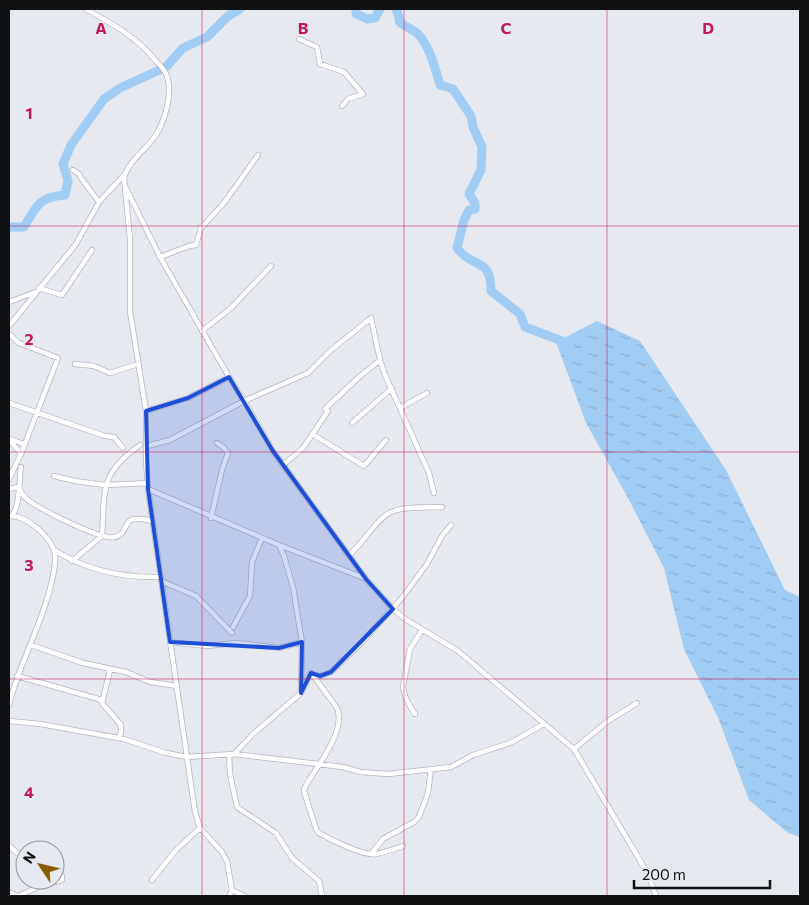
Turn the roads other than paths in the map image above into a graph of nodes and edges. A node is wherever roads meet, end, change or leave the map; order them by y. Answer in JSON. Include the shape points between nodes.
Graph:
{"nodes":[{"id":1,"x":86,"y":9,"type":"edge"},
{"id":2,"x":300,"y":40,"type":"dead end"},
{"id":3,"x":342,"y":106,"type":"dead end"},
{"id":4,"x":258,"y":155,"type":"dead end"},
{"id":5,"x":73,"y":170,"type":"dead end"},
{"id":6,"x":126,"y":173,"type":"junction"},
{"id":7,"x":125,"y":187,"type":"junction"},
{"id":8,"x":99,"y":202,"type":"junction"},
{"id":9,"x":92,"y":250,"type":"dead end"},
{"id":10,"x":160,"y":258,"type":"junction"},
{"id":11,"x":271,"y":266,"type":"dead end"},
{"id":12,"x":37,"y":290,"type":"junction"},
{"id":13,"x":9,"y":302,"type":"edge"},
{"id":14,"x":9,"y":326,"type":"edge"},
{"id":15,"x":202,"y":331,"type":"junction"},
{"id":16,"x":9,"y":334,"type":"edge"},
{"id":17,"x":380,"y":360,"type":"junction"},
{"id":18,"x":75,"y":364,"type":"dead end"},
{"id":19,"x":138,"y":364,"type":"junction"},
{"id":20,"x":229,"y":378,"type":"junction"},
{"id":21,"x":392,"y":388,"type":"junction"},
{"id":22,"x":427,"y":393,"type":"dead end"},
{"id":23,"x":244,"y":401,"type":"junction"},
{"id":24,"x":9,"y":403,"type":"edge"},
{"id":25,"x":400,"y":408,"type":"junction"},
{"id":26,"x":146,"y":411,"type":"junction"},
{"id":27,"x":37,"y":413,"type":"junction"},
{"id":28,"x":352,"y":423,"type":"dead end"},
{"id":29,"x":314,"y":435,"type":"junction"},
{"id":30,"x":9,"y":439,"type":"edge"},
{"id":31,"x":386,"y":440,"type":"dead end"},
{"id":32,"x":217,"y":443,"type":"dead end"},
{"id":33,"x":24,"y":444,"type":"junction"},
{"id":34,"x":140,"y":445,"type":"dead end"},
{"id":35,"x":147,"y":446,"type":"junction"},
{"id":36,"x":123,"y":448,"type":"dead end"},
{"id":37,"x":20,"y":454,"type":"junction"},
{"id":38,"x":283,"y":465,"type":"junction"},
{"id":39,"x":21,"y":467,"type":"dead end"},
{"id":40,"x":54,"y":476,"type":"dead end"},
{"id":41,"x":9,"y":479,"type":"edge"},
{"id":42,"x":148,"y":483,"type":"junction"},
{"id":43,"x":105,"y":485,"type":"junction"},
{"id":44,"x":18,"y":486,"type":"junction"},
{"id":45,"x":9,"y":489,"type":"edge"},
{"id":46,"x":148,"y":490,"type":"junction"},
{"id":47,"x":434,"y":493,"type":"dead end"},
{"id":48,"x":442,"y":507,"type":"dead end"},
{"id":49,"x":10,"y":517,"type":"edge"},
{"id":50,"x":211,"y":518,"type":"junction"},
{"id":51,"x":152,"y":521,"type":"junction"},
{"id":52,"x":452,"y":524,"type":"dead end"},
{"id":53,"x":102,"y":536,"type":"junction"},
{"id":54,"x":262,"y":538,"type":"junction"},
{"id":55,"x":279,"y":545,"type":"junction"},
{"id":56,"x":54,"y":550,"type":"junction"},
{"id":57,"x":349,"y":555,"type":"junction"},
{"id":58,"x":72,"y":561,"type":"junction"},
{"id":59,"x":366,"y":578,"type":"junction"},
{"id":60,"x":160,"y":579,"type":"junction"},
{"id":61,"x":393,"y":609,"type":"junction"},
{"id":62,"x":233,"y":627,"type":"dead end"},
{"id":63,"x":422,"y":630,"type":"junction"},
{"id":64,"x":232,"y":634,"type":"dead end"},
{"id":65,"x":170,"y":642,"type":"junction"},
{"id":66,"x":302,"y":642,"type":"junction"},
{"id":67,"x":31,"y":645,"type":"junction"},
{"id":68,"x":110,"y":670,"type":"junction"},
{"id":69,"x":311,"y":673,"type":"junction"},
{"id":70,"x":17,"y":676,"type":"junction"},
{"id":71,"x":177,"y":686,"type":"junction"},
{"id":72,"x":301,"y":693,"type":"junction"},
{"id":73,"x":102,"y":700,"type":"junction"},
{"id":74,"x":637,"y":703,"type":"dead end"},
{"id":75,"x":9,"y":705,"type":"edge"},
{"id":76,"x":415,"y":714,"type":"dead end"},
{"id":77,"x":9,"y":721,"type":"edge"},
{"id":78,"x":544,"y":724,"type":"junction"},
{"id":79,"x":118,"y":738,"type":"junction"},
{"id":80,"x":574,"y":749,"type":"junction"},
{"id":81,"x":232,"y":755,"type":"junction"},
{"id":82,"x":187,"y":757,"type":"junction"},
{"id":83,"x":319,"y":764,"type":"junction"},
{"id":84,"x":431,"y":769,"type":"junction"},
{"id":85,"x":200,"y":828,"type":"junction"},
{"id":86,"x":403,"y":846,"type":"dead end"},
{"id":87,"x":371,"y":854,"type":"junction"},
{"id":88,"x":152,"y":880,"type":"dead end"},
{"id":89,"x":31,"y":890,"type":"edge"},
{"id":90,"x":232,"y":890,"type":"junction"},
{"id":91,"x":9,"y":892,"type":"edge"},
{"id":92,"x":18,"y":896,"type":"edge"},
{"id":93,"x":229,"y":896,"type":"edge"},
{"id":94,"x":244,"y":896,"type":"edge"},
{"id":95,"x":322,"y":896,"type":"edge"},
{"id":96,"x":655,"y":896,"type":"edge"}],
"edges":[{"from":1,"to":6,"type":"street","via":[[126,32],[149,52],[163,70],[169,85],[164,118],[152,140]]},
{"from":2,"to":3,"type":"street","via":[[317,47],[320,64],[344,72],[363,94],[348,99]]},
{"from":4,"to":10,"type":"street","via":[[201,228],[196,246]]},
{"from":5,"to":8,"type":"street"},
{"from":6,"to":7,"type":"street"},
{"from":6,"to":8,"type":"street"},
{"from":7,"to":10,"type":"street"},
{"from":7,"to":19,"type":"street","via":[[130,239],[129,291]]},
{"from":8,"to":12,"type":"street","via":[[76,244]]},
{"from":9,"to":12,"type":"street","via":[[62,295]]},
{"from":10,"to":15,"type":"street"},
{"from":11,"to":15,"type":"street"},
{"from":12,"to":13,"type":"street"},
{"from":12,"to":14,"type":"street"},
{"from":15,"to":20,"type":"street"},
{"from":16,"to":27,"type":"street","via":[[19,343],[58,358]]},
{"from":17,"to":21,"type":"street"},
{"from":17,"to":23,"type":"street","via":[[371,318],[311,371]]},
{"from":17,"to":29,"type":"street","via":[[327,410]]},
{"from":18,"to":19,"type":"street","via":[[94,366],[110,373]]},
{"from":19,"to":26,"type":"street"},
{"from":20,"to":23,"type":"street"},
{"from":20,"to":26,"type":"street","via":[[188,398]]},
{"from":21,"to":25,"type":"street"},
{"from":21,"to":28,"type":"street"},
{"from":22,"to":25,"type":"street"},
{"from":23,"to":35,"type":"street","via":[[170,440]]},
{"from":23,"to":38,"type":"street"},
{"from":24,"to":27,"type":"street"},
{"from":25,"to":47,"type":"street","via":[[429,473]]},
{"from":26,"to":35,"type":"street"},
{"from":27,"to":33,"type":"street"},
{"from":27,"to":36,"type":"street","via":[[114,437]]},
{"from":29,"to":31,"type":"street","via":[[364,466]]},
{"from":29,"to":38,"type":"street"},
{"from":30,"to":33,"type":"street"},
{"from":30,"to":37,"type":"street"},
{"from":32,"to":50,"type":"street","via":[[228,453]]},
{"from":33,"to":37,"type":"street"},
{"from":34,"to":43,"type":"street","via":[[119,461]]},
{"from":35,"to":42,"type":"street"},
{"from":37,"to":41,"type":"street"},
{"from":38,"to":57,"type":"street"},
{"from":39,"to":44,"type":"street"},
{"from":40,"to":43,"type":"street"},
{"from":42,"to":43,"type":"street"},
{"from":42,"to":46,"type":"street"},
{"from":43,"to":53,"type":"street"},
{"from":44,"to":45,"type":"street"},
{"from":44,"to":49,"type":"street","via":[[18,504]]},
{"from":44,"to":53,"type":"street","via":[[33,503]]},
{"from":46,"to":50,"type":"street"},
{"from":46,"to":51,"type":"street"},
{"from":48,"to":57,"type":"street","via":[[391,512]]},
{"from":49,"to":56,"type":"street","via":[[25,519],[40,530]]},
{"from":50,"to":54,"type":"street"},
{"from":51,"to":53,"type":"street","via":[[134,518],[118,537]]},
{"from":51,"to":60,"type":"street"},
{"from":52,"to":61,"type":"street"},
{"from":53,"to":58,"type":"street"},
{"from":54,"to":55,"type":"street"},
{"from":54,"to":62,"type":"street","via":[[252,562],[250,596]]},
{"from":55,"to":59,"type":"street"},
{"from":55,"to":66,"type":"street","via":[[293,587]]},
{"from":56,"to":58,"type":"street"},
{"from":56,"to":67,"type":"street","via":[[47,602]]},
{"from":57,"to":59,"type":"street"},
{"from":58,"to":60,"type":"street","via":[[119,574]]},
{"from":59,"to":61,"type":"street"},
{"from":60,"to":64,"type":"street","via":[[196,596]]},
{"from":60,"to":65,"type":"street"},
{"from":61,"to":63,"type":"street"},
{"from":61,"to":69,"type":"street","via":[[331,672],[320,676]]},
{"from":63,"to":76,"type":"street","via":[[410,649],[402,687]]},
{"from":63,"to":78,"type":"street","via":[[451,645]]},
{"from":65,"to":66,"type":"street","via":[[207,646],[236,643],[279,648]]},
{"from":65,"to":71,"type":"street"},
{"from":66,"to":72,"type":"street"},
{"from":67,"to":68,"type":"street"},
{"from":67,"to":70,"type":"street"},
{"from":68,"to":71,"type":"street"},
{"from":68,"to":73,"type":"street"},
{"from":69,"to":72,"type":"street"},
{"from":69,"to":83,"type":"street","via":[[338,710],[338,728]]},
{"from":70,"to":73,"type":"street"},
{"from":70,"to":75,"type":"street"},
{"from":71,"to":82,"type":"street"},
{"from":72,"to":81,"type":"street"},
{"from":73,"to":79,"type":"street","via":[[121,724]]},
{"from":74,"to":80,"type":"street","via":[[608,721]]},
{"from":77,"to":79,"type":"street"},
{"from":78,"to":80,"type":"street"},
{"from":78,"to":84,"type":"street","via":[[510,743],[451,766]]},
{"from":79,"to":82,"type":"street"},
{"from":80,"to":96,"type":"street","via":[[648,874]]},
{"from":81,"to":82,"type":"street"},
{"from":81,"to":83,"type":"street"},
{"from":81,"to":95,"type":"street","via":[[230,774],[238,807],[276,833],[292,858],[319,881]]},
{"from":82,"to":85,"type":"street"},
{"from":83,"to":84,"type":"street","via":[[388,774]]},
{"from":83,"to":87,"type":"street","via":[[304,791],[316,829],[345,846]]},
{"from":84,"to":87,"type":"street","via":[[428,793],[419,817],[383,840]]},
{"from":85,"to":88,"type":"street","via":[[176,850]]},
{"from":85,"to":90,"type":"street","via":[[227,861]]},
{"from":86,"to":87,"type":"street"},
{"from":89,"to":92,"type":"street"},
{"from":90,"to":93,"type":"street"},
{"from":90,"to":94,"type":"street"},
{"from":91,"to":92,"type":"street"}]}
